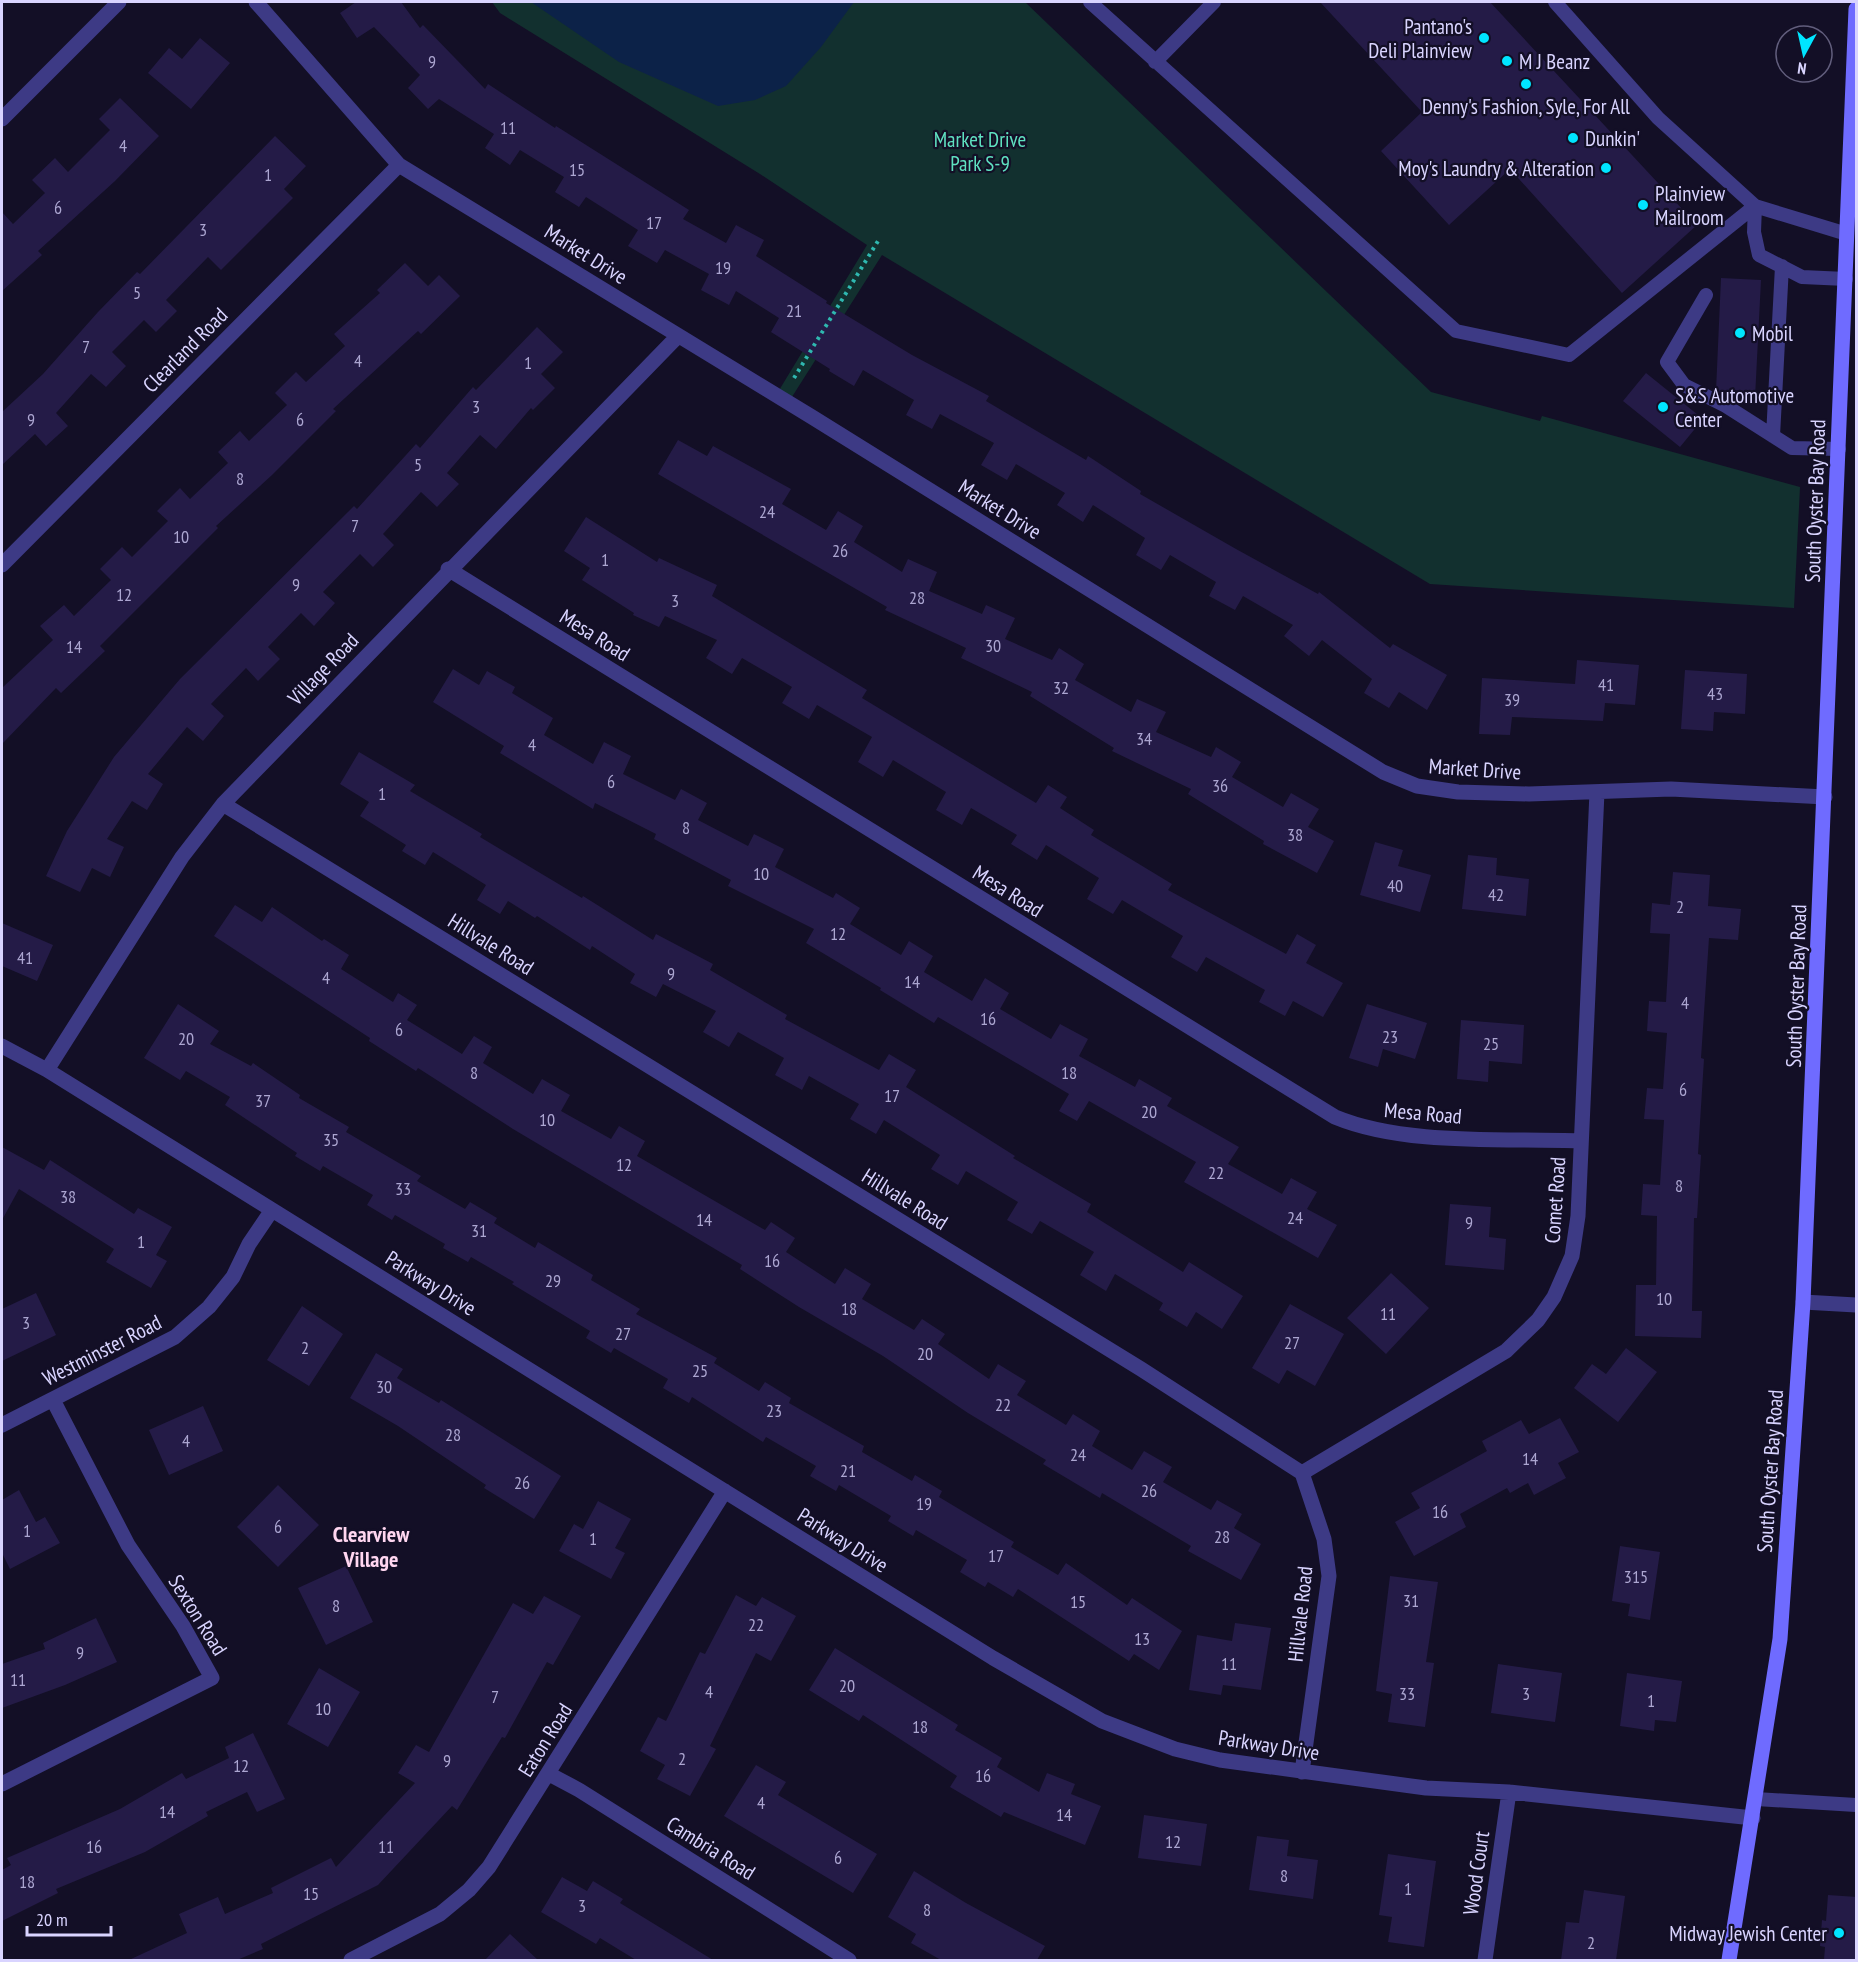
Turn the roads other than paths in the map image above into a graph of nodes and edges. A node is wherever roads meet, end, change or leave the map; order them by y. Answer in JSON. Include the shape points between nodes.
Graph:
{"nodes":[{"id":1,"x":119,"y":2,"type":"edge"},
{"id":2,"x":256,"y":2,"type":"edge"},
{"id":3,"x":1090,"y":2,"type":"edge"},
{"id":4,"x":1214,"y":2,"type":"edge"},
{"id":5,"x":1555,"y":2,"type":"edge"},
{"id":6,"x":1857,"y":9,"type":"edge"},
{"id":7,"x":1155,"y":62,"type":"junction"},
{"id":8,"x":2,"y":119,"type":"edge"},
{"id":9,"x":399,"y":165,"type":"junction"},
{"id":10,"x":1755,"y":206,"type":"junction"},
{"id":11,"x":1847,"y":234,"type":"junction"},
{"id":12,"x":1782,"y":266,"type":"junction"},
{"id":13,"x":1846,"y":279,"type":"junction"},
{"id":14,"x":1706,"y":295,"type":"dead end"},
{"id":15,"x":677,"y":337,"type":"junction"},
{"id":16,"x":1773,"y":436,"type":"junction"},
{"id":17,"x":1839,"y":449,"type":"junction"},
{"id":18,"x":2,"y":565,"type":"edge"},
{"id":19,"x":448,"y":569,"type":"junction"},
{"id":20,"x":1597,"y":792,"type":"junction"},
{"id":21,"x":1824,"y":797,"type":"junction"},
{"id":22,"x":223,"y":804,"type":"junction"},
{"id":23,"x":2,"y":1046,"type":"edge"},
{"id":24,"x":47,"y":1070,"type":"junction"},
{"id":25,"x":1580,"y":1141,"type":"junction"},
{"id":26,"x":272,"y":1210,"type":"junction"},
{"id":27,"x":1803,"y":1302,"type":"junction"},
{"id":28,"x":1857,"y":1305,"type":"edge"},
{"id":29,"x":53,"y":1400,"type":"junction"},
{"id":30,"x":2,"y":1425,"type":"edge"},
{"id":31,"x":1302,"y":1473,"type":"junction"},
{"id":32,"x":725,"y":1491,"type":"junction"},
{"id":33,"x":1302,"y":1773,"type":"junction"},
{"id":34,"x":549,"y":1774,"type":"junction"},
{"id":35,"x":2,"y":1784,"type":"edge"},
{"id":36,"x":1509,"y":1792,"type":"junction"},
{"id":37,"x":1756,"y":1799,"type":"junction"},
{"id":38,"x":1857,"y":1805,"type":"edge"},
{"id":39,"x":1753,"y":1818,"type":"junction"},
{"id":40,"x":351,"y":1960,"type":"edge"},
{"id":41,"x":849,"y":1960,"type":"edge"},
{"id":42,"x":1485,"y":1960,"type":"edge"},
{"id":43,"x":1729,"y":1960,"type":"edge"}],
"edges":[{"from":1,"to":8,"type":"street"},
{"from":2,"to":9,"type":"street","name":"Market Drive"},
{"from":3,"to":7,"type":"lane"},
{"from":4,"to":7,"type":"lane"},
{"from":5,"to":10,"type":"lane","via":[[1658,118]]},
{"from":6,"to":11,"type":"main road","name":"South Oyster Bay Road"},
{"from":7,"to":10,"type":"lane","via":[[1456,331],[1569,355]]},
{"from":9,"to":15,"type":"street","name":"Market Drive"},
{"from":9,"to":18,"type":"street","name":"Clearland Road"},
{"from":10,"to":11,"type":"lane"},
{"from":10,"to":12,"type":"lane","via":[[1754,232],[1760,255]]},
{"from":11,"to":13,"type":"main road","name":"South Oyster Bay Road"},
{"from":12,"to":13,"type":"lane","via":[[1802,277]]},
{"from":12,"to":16,"type":"lane"},
{"from":13,"to":17,"type":"main road","name":"South Oyster Bay Road"},
{"from":14,"to":16,"type":"lane","via":[[1667,362],[1684,385]]},
{"from":15,"to":19,"type":"street","name":"Village Road"},
{"from":15,"to":20,"type":"street","name":"Market Drive","via":[[1383,772],[1417,786],[1458,792]]},
{"from":16,"to":17,"type":"lane","via":[[1792,448]]},
{"from":17,"to":21,"type":"main road","name":"South Oyster Bay Road"},
{"from":19,"to":22,"type":"street","name":"Village Road"},
{"from":19,"to":25,"type":"street","name":"Mesa Road","via":[[1335,1117],[1359,1127],[1409,1136]]},
{"from":20,"to":21,"type":"street","name":"Market Drive","via":[[1671,789]]},
{"from":20,"to":25,"type":"street","name":"Comet Road"},
{"from":21,"to":27,"type":"main road","name":"South Oyster Bay Road"},
{"from":22,"to":24,"type":"street","name":"Village Road","via":[[182,857]]},
{"from":22,"to":31,"type":"street","name":"Hillvale Road","via":[[1131,1363]]},
{"from":23,"to":24,"type":"street","name":"Parkway Drive"},
{"from":24,"to":26,"type":"street","name":"Parkway Drive"},
{"from":25,"to":31,"type":"street","name":"Comet Road","via":[[1578,1216],[1572,1256],[1554,1297],[1538,1320],[1506,1351],[1478,1370]]},
{"from":26,"to":29,"type":"street","name":"Westminster Road","via":[[227,1284],[209,1307],[175,1337]]},
{"from":26,"to":32,"type":"street","name":"Parkway Drive"},
{"from":27,"to":28,"type":"street"},
{"from":27,"to":37,"type":"main road","name":"South Oyster Bay Road","via":[[1779,1639]]},
{"from":29,"to":30,"type":"street","name":"Westminster Road"},
{"from":29,"to":35,"type":"street","name":"Sexton Road","via":[[128,1545],[183,1626],[212,1678]]},
{"from":31,"to":33,"type":"street","name":"Hillvale Road","via":[[1324,1539],[1329,1576]]},
{"from":32,"to":33,"type":"street","name":"Parkway Drive","via":[[1102,1721],[1175,1749]]},
{"from":32,"to":34,"type":"street","name":"Eaton Road"},
{"from":33,"to":36,"type":"street","name":"Parkway Drive","via":[[1426,1788]]},
{"from":34,"to":40,"type":"street","name":"Eaton Road","via":[[489,1867],[469,1890],[440,1914]]},
{"from":34,"to":41,"type":"street","name":"Cambria Road"},
{"from":36,"to":39,"type":"street","name":"Parkway Drive"},
{"from":36,"to":42,"type":"street","name":"Wood Court"},
{"from":37,"to":38,"type":"lane"},
{"from":37,"to":39,"type":"main road","name":"South Oyster Bay Road"},
{"from":39,"to":43,"type":"main road","name":"South Oyster Bay Road"}]}
